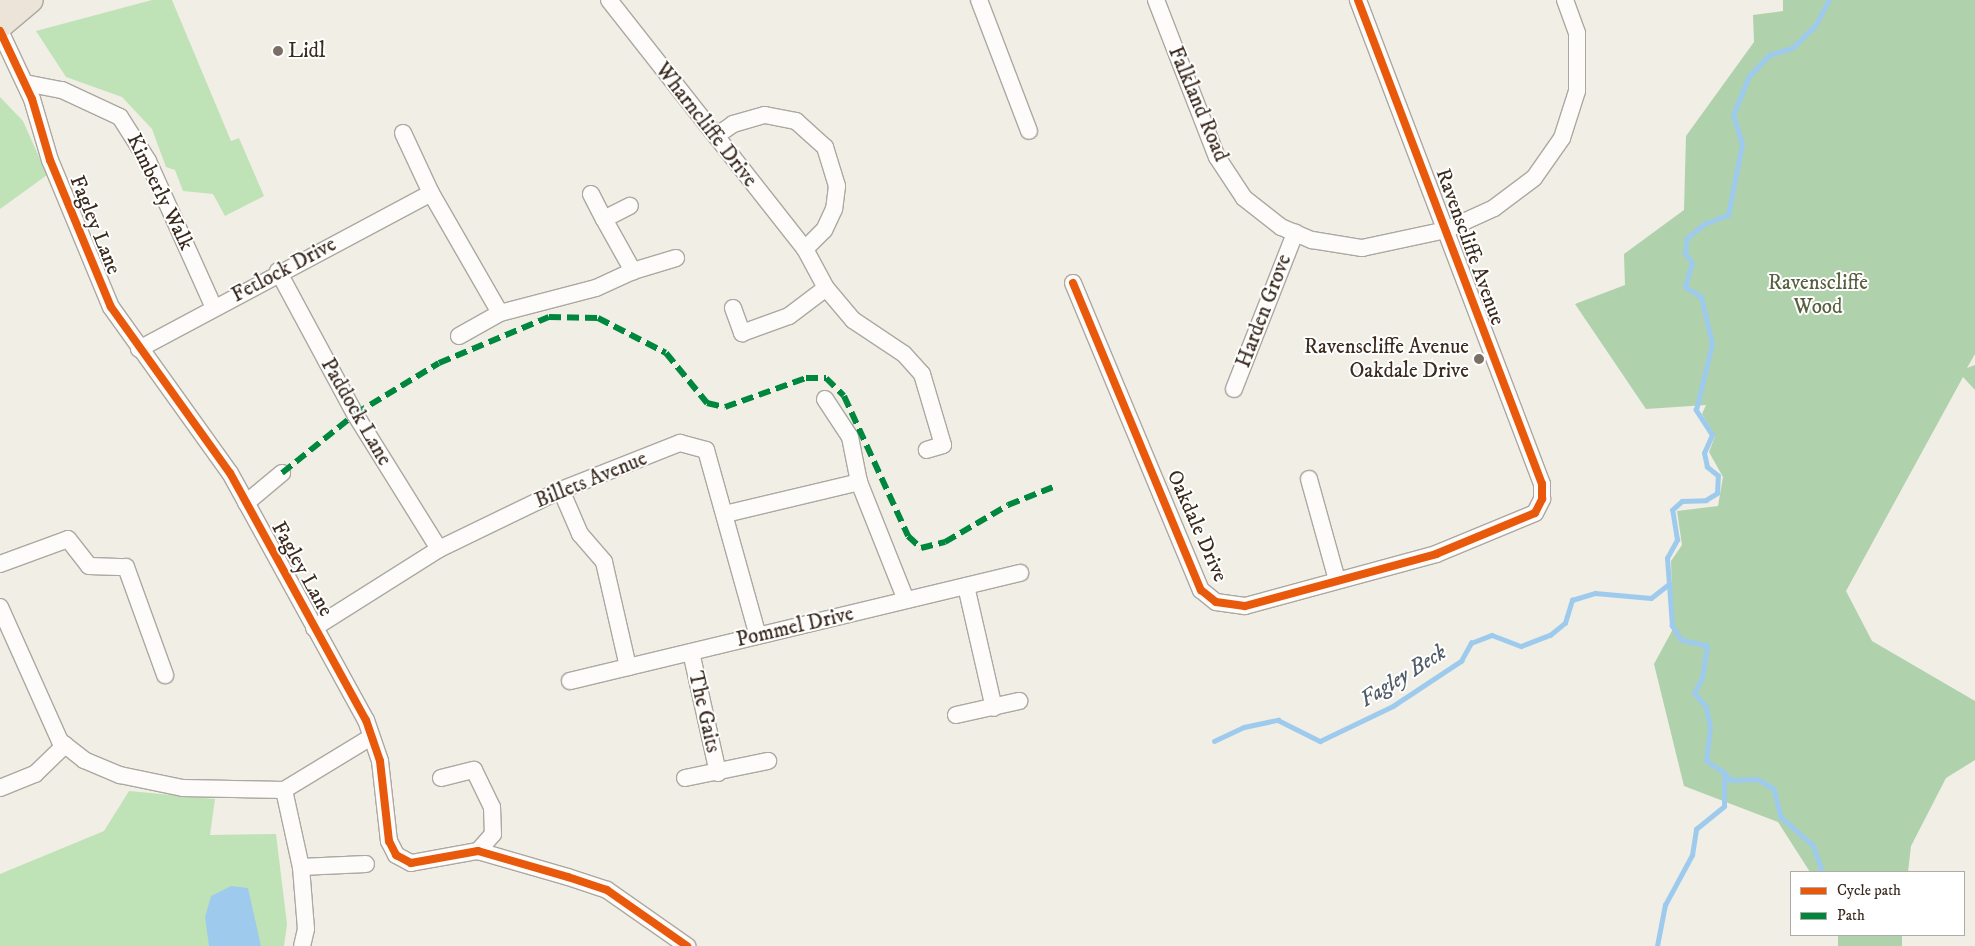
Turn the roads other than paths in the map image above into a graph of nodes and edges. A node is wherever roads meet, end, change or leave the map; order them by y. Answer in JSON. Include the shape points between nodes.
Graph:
{"nodes":[{"id":1,"x":6,"y":0,"type":"edge"},
{"id":2,"x":31,"y":0,"type":"edge"},
{"id":3,"x":609,"y":0,"type":"edge"},
{"id":4,"x":979,"y":0,"type":"edge"},
{"id":5,"x":1156,"y":0,"type":"edge"},
{"id":6,"x":1358,"y":0,"type":"edge"},
{"id":7,"x":1565,"y":0,"type":"edge"},
{"id":8,"x":0,"y":4,"type":"edge"},
{"id":9,"x":0,"y":26,"type":"edge"},
{"id":10,"x":0,"y":31,"type":"edge"},
{"id":11,"x":0,"y":56,"type":"edge"},
{"id":12,"x":18,"y":67,"type":"junction"},
{"id":13,"x":25,"y":83,"type":"junction"},
{"id":14,"x":1029,"y":131,"type":"dead end"},
{"id":15,"x":403,"y":133,"type":"dead end"},
{"id":16,"x":716,"y":136,"type":"junction"},
{"id":17,"x":431,"y":193,"type":"junction"},
{"id":18,"x":591,"y":194,"type":"dead end"},
{"id":19,"x":630,"y":206,"type":"dead end"},
{"id":20,"x":604,"y":219,"type":"junction"},
{"id":21,"x":1446,"y":230,"type":"junction"},
{"id":22,"x":1295,"y":233,"type":"junction"},
{"id":23,"x":804,"y":249,"type":"junction"},
{"id":24,"x":676,"y":258,"type":"dead end"},
{"id":25,"x":633,"y":271,"type":"junction"},
{"id":26,"x":278,"y":272,"type":"junction"},
{"id":27,"x":1074,"y":283,"type":"dead end"},
{"id":28,"x":826,"y":288,"type":"junction"},
{"id":29,"x":214,"y":308,"type":"junction"},
{"id":30,"x":733,"y":308,"type":"dead end"},
{"id":31,"x":500,"y":313,"type":"junction"},
{"id":32,"x":460,"y":336,"type":"dead end"},
{"id":33,"x":139,"y":349,"type":"junction"},
{"id":34,"x":1234,"y":390,"type":"dead end"},
{"id":35,"x":825,"y":399,"type":"dead end"},
{"id":36,"x":927,"y":450,"type":"dead end"},
{"id":37,"x":282,"y":473,"type":"dead end"},
{"id":38,"x":1309,"y":479,"type":"dead end"},
{"id":39,"x":859,"y":482,"type":"junction"},
{"id":40,"x":561,"y":490,"type":"junction"},
{"id":41,"x":246,"y":503,"type":"junction"},
{"id":42,"x":1540,"y":506,"type":"joint"},
{"id":43,"x":725,"y":514,"type":"junction"},
{"id":44,"x":439,"y":549,"type":"junction"},
{"id":45,"x":0,"y":564,"type":"edge"},
{"id":46,"x":1020,"y":574,"type":"dead end"},
{"id":47,"x":1337,"y":580,"type":"junction"},
{"id":48,"x":966,"y":586,"type":"junction"},
{"id":49,"x":906,"y":600,"type":"junction"},
{"id":50,"x":0,"y":607,"type":"edge"},
{"id":51,"x":314,"y":628,"type":"junction"},
{"id":52,"x":758,"y":636,"type":"junction"},
{"id":53,"x":6,"y":637,"type":"edge"},
{"id":54,"x":691,"y":652,"type":"junction"},
{"id":55,"x":628,"y":667,"type":"junction"},
{"id":56,"x":165,"y":675,"type":"dead end"},
{"id":57,"x":570,"y":681,"type":"dead end"},
{"id":58,"x":1019,"y":701,"type":"dead end"},
{"id":59,"x":994,"y":708,"type":"junction"},
{"id":60,"x":956,"y":715,"type":"dead end"},
{"id":61,"x":371,"y":737,"type":"junction"},
{"id":62,"x":65,"y":745,"type":"junction"},
{"id":63,"x":768,"y":761,"type":"dead end"},
{"id":64,"x":718,"y":773,"type":"junction"},
{"id":65,"x":441,"y":778,"type":"dead end"},
{"id":66,"x":685,"y":778,"type":"dead end"},
{"id":67,"x":0,"y":788,"type":"edge"},
{"id":68,"x":284,"y":790,"type":"junction"},
{"id":69,"x":478,"y":852,"type":"junction"},
{"id":70,"x":366,"y":864,"type":"dead end"},
{"id":71,"x":301,"y":867,"type":"junction"},
{"id":72,"x":302,"y":946,"type":"edge"},
{"id":73,"x":687,"y":946,"type":"edge"}],
"edges":[{"from":1,"to":8,"type":"highway"},
{"from":2,"to":9,"type":"highway"},
{"from":3,"to":16,"type":"street","name":"Wharncliffe Drive"},
{"from":4,"to":14,"type":"street"},
{"from":5,"to":22,"type":"street","name":"Falkland Road","via":[[1217,157],[1244,198]]},
{"from":6,"to":21,"type":"street","name":"Ravenscliffe Avenue"},
{"from":7,"to":21,"type":"street","name":"Falkland Road","via":[[1577,33],[1577,91],[1562,138],[1534,178],[1494,208]]},
{"from":10,"to":12,"type":"street","name":"Fagley Lane"},
{"from":11,"to":12,"type":"street"},
{"from":12,"to":13,"type":"street","name":"Fagley Lane"},
{"from":13,"to":29,"type":"street","name":"Kimberly Walk","via":[[62,90],[120,117],[148,161]]},
{"from":13,"to":33,"type":"street","name":"Fagley Lane","via":[[91,268]]},
{"from":15,"to":17,"type":"street"},
{"from":16,"to":23,"type":"street","name":"Wharncliffe Drive"},
{"from":16,"to":23,"type":"street","via":[[733,124],[765,115],[796,121],[825,147],[838,186],[834,210],[824,230]]},
{"from":17,"to":26,"type":"street","name":"Fetlock Drive"},
{"from":17,"to":31,"type":"street"},
{"from":18,"to":20,"type":"street"},
{"from":19,"to":20,"type":"street"},
{"from":20,"to":25,"type":"street"},
{"from":21,"to":22,"type":"street","name":"Falkland Road","via":[[1362,248],[1312,240]]},
{"from":21,"to":42,"type":"street","name":"Ravenscliffe Avenue","via":[[1542,484]]},
{"from":22,"to":34,"type":"street","name":"Harden Grove"},
{"from":23,"to":28,"type":"street","name":"Wharncliffe Drive"},
{"from":24,"to":25,"type":"street"},
{"from":25,"to":31,"type":"street","via":[[596,288]]},
{"from":26,"to":29,"type":"street","name":"Fetlock Drive"},
{"from":26,"to":44,"type":"street","name":"Paddock Lane","via":[[355,414]]},
{"from":27,"to":47,"type":"street","name":"Oakdale Drive","via":[[1201,590],[1216,602],[1236,607]]},
{"from":28,"to":30,"type":"street","via":[[789,316],[742,333]]},
{"from":28,"to":36,"type":"street","name":"Wharncliffe Drive","via":[[853,320],[904,354],[922,374],[943,445]]},
{"from":29,"to":33,"type":"street","name":"Fetlock Drive"},
{"from":31,"to":32,"type":"street"},
{"from":33,"to":41,"type":"street","name":"Fagley Lane","via":[[230,473]]},
{"from":35,"to":39,"type":"street","via":[[850,437]]},
{"from":37,"to":41,"type":"street"},
{"from":38,"to":47,"type":"street"},
{"from":39,"to":43,"type":"street"},
{"from":39,"to":49,"type":"street"},
{"from":40,"to":43,"type":"street","name":"Billets Avenue","via":[[680,443],[706,450]]},
{"from":40,"to":44,"type":"street","name":"Billets Avenue"},
{"from":40,"to":55,"type":"street","via":[[580,534],[604,562]]},
{"from":41,"to":51,"type":"street","name":"Fagley Lane"},
{"from":42,"to":47,"type":"street","name":"Oakdale Drive","via":[[1529,518],[1436,554]]},
{"from":43,"to":52,"type":"street","name":"Billets Avenue"},
{"from":44,"to":51,"type":"street","name":"Billets Avenue"},
{"from":45,"to":56,"type":"street","via":[[68,539],[89,566],[126,567]]},
{"from":46,"to":48,"type":"street","name":"Pommel Drive"},
{"from":48,"to":49,"type":"street","name":"Pommel Drive"},
{"from":48,"to":59,"type":"street"},
{"from":49,"to":52,"type":"street","name":"Pommel Drive"},
{"from":50,"to":53,"type":"street"},
{"from":51,"to":61,"type":"street","name":"Fagley Lane"},
{"from":52,"to":54,"type":"street","name":"Pommel Drive"},
{"from":53,"to":62,"type":"street","via":[[47,718]]},
{"from":54,"to":55,"type":"street","name":"Pommel Drive"},
{"from":54,"to":64,"type":"street","name":"The Gaits"},
{"from":55,"to":57,"type":"street","name":"Pommel Drive"},
{"from":58,"to":59,"type":"street"},
{"from":59,"to":60,"type":"street"},
{"from":61,"to":68,"type":"street"},
{"from":61,"to":69,"type":"street","name":"Fagley Lane","via":[[388,800],[389,841],[396,855],[411,863]]},
{"from":62,"to":67,"type":"street","via":[[35,774]]},
{"from":62,"to":68,"type":"street","via":[[84,760],[120,775],[183,788]]},
{"from":63,"to":64,"type":"street"},
{"from":64,"to":66,"type":"street"},
{"from":65,"to":69,"type":"street","via":[[474,770],[492,807],[493,834]]},
{"from":68,"to":71,"type":"street"},
{"from":69,"to":73,"type":"street","name":"Fagley Lane","via":[[607,890]]},
{"from":70,"to":71,"type":"street"},
{"from":71,"to":72,"type":"street","via":[[306,929]]}]}
